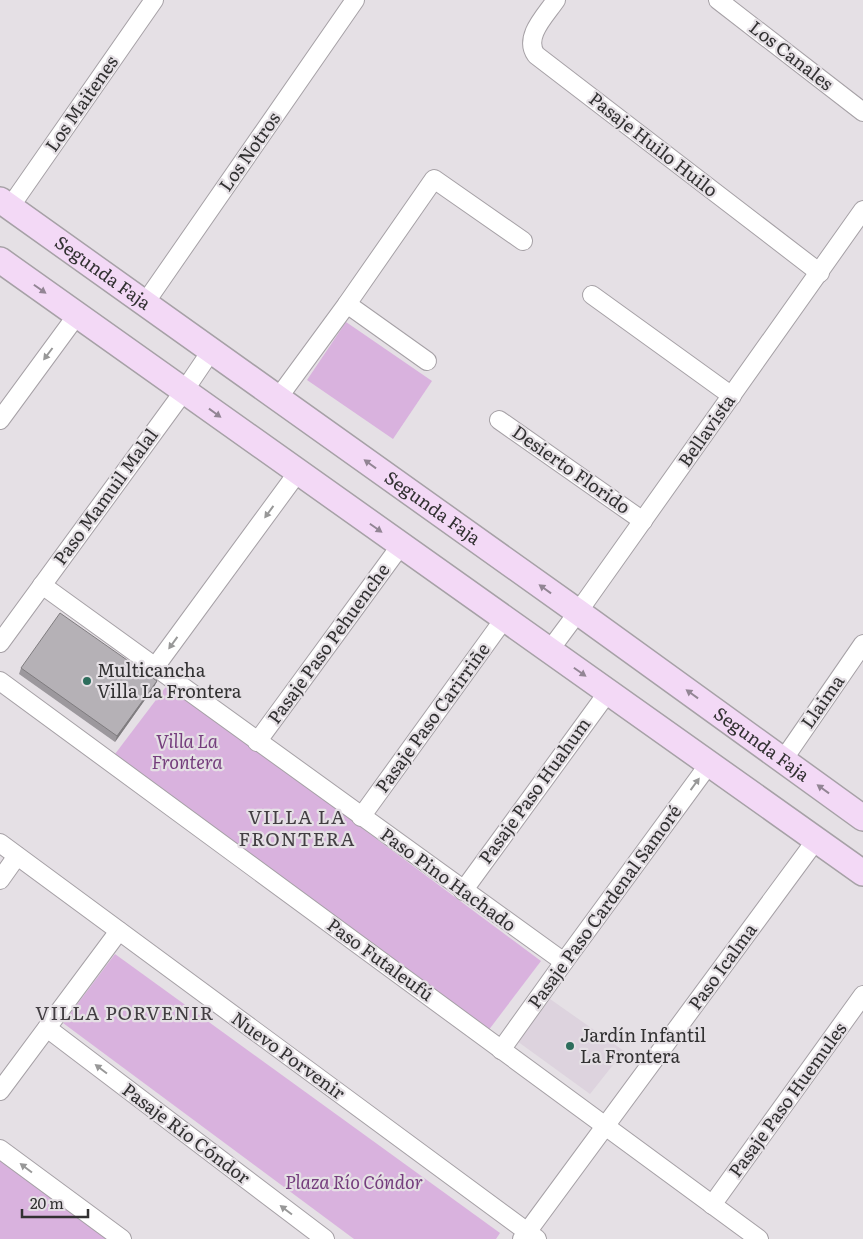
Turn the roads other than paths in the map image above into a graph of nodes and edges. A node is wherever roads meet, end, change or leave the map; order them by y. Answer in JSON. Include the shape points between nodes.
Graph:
{"nodes":[{"id":1,"x":154,"y":0,"type":"edge"},
{"id":2,"x":355,"y":0,"type":"edge"},
{"id":3,"x":556,"y":0,"type":"edge"},
{"id":4,"x":718,"y":0,"type":"edge"},
{"id":5,"x":863,"y":112,"type":"edge"},
{"id":6,"x":5,"y":204,"type":"edge"},
{"id":7,"x":863,"y":210,"type":"edge"},
{"id":8,"x":523,"y":241,"type":"dead end"},
{"id":9,"x":0,"y":260,"type":"edge"},
{"id":10,"x":820,"y":273,"type":"junction"},
{"id":11,"x":592,"y":296,"type":"dead end"},
{"id":12,"x":145,"y":303,"type":"junction"},
{"id":13,"x":347,"y":304,"type":"junction"},
{"id":14,"x":78,"y":315,"type":"junction"},
{"id":15,"x":211,"y":351,"type":"junction"},
{"id":16,"x":427,"y":361,"type":"dead end"},
{"id":17,"x":184,"y":391,"type":"junction"},
{"id":18,"x":732,"y":396,"type":"junction"},
{"id":19,"x":278,"y":398,"type":"junction"},
{"id":20,"x":0,"y":420,"type":"edge"},
{"id":21,"x":499,"y":420,"type":"dead end"},
{"id":22,"x":298,"y":472,"type":"junction"},
{"id":23,"x":643,"y":521,"type":"junction"},
{"id":24,"x":401,"y":545,"type":"junction"},
{"id":25,"x":42,"y":586,"type":"junction"},
{"id":26,"x":578,"y":612,"type":"junction"},
{"id":27,"x":504,"y":619,"type":"junction"},
{"id":28,"x":0,"y":643,"type":"edge"},
{"id":29,"x":863,"y":644,"type":"edge"},
{"id":30,"x":549,"y":651,"type":"junction"},
{"id":31,"x":155,"y":667,"type":"junction"},
{"id":32,"x":0,"y":681,"type":"edge"},
{"id":33,"x":608,"y":692,"type":"junction"},
{"id":34,"x":257,"y":742,"type":"junction"},
{"id":35,"x":784,"y":760,"type":"junction"},
{"id":36,"x":709,"y":764,"type":"junction"},
{"id":37,"x":361,"y":817,"type":"junction"},
{"id":38,"x":863,"y":818,"type":"edge"},
{"id":39,"x":816,"y":840,"type":"junction"},
{"id":40,"x":0,"y":843,"type":"edge"},
{"id":41,"x":17,"y":856,"type":"junction"},
{"id":42,"x":863,"y":874,"type":"edge"},
{"id":43,"x":0,"y":880,"type":"edge"},
{"id":44,"x":463,"y":890,"type":"junction"},
{"id":45,"x":118,"y":931,"type":"junction"},
{"id":46,"x":564,"y":962,"type":"junction"},
{"id":47,"x":863,"y":996,"type":"edge"},
{"id":48,"x":47,"y":1028,"type":"junction"},
{"id":49,"x":501,"y":1050,"type":"junction"},
{"id":50,"x":0,"y":1091,"type":"edge"},
{"id":51,"x":606,"y":1126,"type":"junction"},
{"id":52,"x":0,"y":1149,"type":"edge"},
{"id":53,"x":712,"y":1204,"type":"junction"},
{"id":54,"x":529,"y":1237,"type":"edge"},
{"id":55,"x":122,"y":1239,"type":"edge"},
{"id":56,"x":325,"y":1239,"type":"edge"},
{"id":57,"x":760,"y":1239,"type":"edge"}],
"edges":[{"from":1,"to":6,"type":"street","name":"Los Maitenes"},
{"from":2,"to":12,"type":"street","name":"Los Notros"},
{"from":3,"to":10,"type":"street","name":"Pasaje Huilo Huilo","via":[[532,38],[536,55]]},
{"from":4,"to":5,"type":"street","name":"Los Canales"},
{"from":6,"to":12,"type":"main road","name":"Segunda Faja"},
{"from":7,"to":10,"type":"street","name":"Bellavista"},
{"from":8,"to":13,"type":"street","via":[[434,179]]},
{"from":9,"to":14,"type":"main road","one_way":true},
{"from":10,"to":18,"type":"street","name":"Bellavista"},
{"from":11,"to":18,"type":"street"},
{"from":12,"to":15,"type":"main road","name":"Segunda Faja"},
{"from":13,"to":16,"type":"street"},
{"from":13,"to":19,"type":"street"},
{"from":14,"to":17,"type":"main road"},
{"from":14,"to":20,"type":"street","one_way":true},
{"from":15,"to":17,"type":"street","name":"Paso Mamuil Malal"},
{"from":15,"to":19,"type":"main road","name":"Segunda Faja"},
{"from":17,"to":22,"type":"main road","one_way":true},
{"from":17,"to":25,"type":"street","name":"Paso Mamuil Malal"},
{"from":18,"to":23,"type":"street","name":"Bellavista"},
{"from":26,"to":19,"type":"main road","name":"Segunda Faja","one_way":true},
{"from":21,"to":23,"type":"street","name":"Desierto Florido"},
{"from":22,"to":24,"type":"main road","one_way":true},
{"from":22,"to":31,"type":"street","one_way":true},
{"from":23,"to":26,"type":"street","name":"Bellavista"},
{"from":24,"to":27,"type":"main road"},
{"from":24,"to":34,"type":"street","name":"Pasaje Paso Pehuenche"},
{"from":25,"to":28,"type":"street","name":"Paso Mamuil Malal"},
{"from":25,"to":31,"type":"street","name":"Paso Pino Hachado"},
{"from":26,"to":30,"type":"street","name":"Bellavista"},
{"from":35,"to":26,"type":"main road","name":"Segunda Faja","one_way":true},
{"from":27,"to":30,"type":"main road"},
{"from":27,"to":37,"type":"street","name":"Pasaje Paso Carirriñe"},
{"from":29,"to":35,"type":"street","name":"Llaima"},
{"from":30,"to":33,"type":"main road","one_way":true},
{"from":31,"to":34,"type":"street","name":"Paso Pino Hachado"},
{"from":32,"to":49,"type":"street","name":"Paso Futaleufú"},
{"from":33,"to":36,"type":"main road"},
{"from":33,"to":44,"type":"street","name":"Pasaje Paso Huahum"},
{"from":34,"to":37,"type":"street","name":"Paso Pino Hachado"},
{"from":38,"to":35,"type":"main road","name":"Segunda Faja","one_way":true},
{"from":36,"to":39,"type":"main road"},
{"from":46,"to":36,"type":"street","name":"Pasaje Paso Cardenal Samoré","one_way":true},
{"from":37,"to":44,"type":"street","name":"Paso Pino Hachado"},
{"from":39,"to":42,"type":"main road"},
{"from":39,"to":51,"type":"street","name":"Paso Icalma"},
{"from":40,"to":41,"type":"street","name":"Nuevo Porvenir"},
{"from":41,"to":43,"type":"street"},
{"from":41,"to":45,"type":"street","name":"Nuevo Porvenir"},
{"from":44,"to":46,"type":"street","name":"Paso Pino Hachado"},
{"from":45,"to":48,"type":"street"},
{"from":45,"to":54,"type":"street","name":"Nuevo Porvenir"},
{"from":46,"to":49,"type":"street","name":"Pasaje Paso Cardenal Samoré"},
{"from":47,"to":53,"type":"street","name":"Pasaje Paso Huemules"},
{"from":48,"to":50,"type":"street"},
{"from":56,"to":48,"type":"street","name":"Pasaje Río Cóndor","one_way":true},
{"from":49,"to":51,"type":"street","name":"Paso Futaleufú"},
{"from":51,"to":53,"type":"street","name":"Paso Futaleufú"},
{"from":51,"to":54,"type":"street","name":"Paso Icalma"},
{"from":55,"to":52,"type":"street","one_way":true},
{"from":53,"to":57,"type":"street","name":"Paso Futaleufú"}]}
